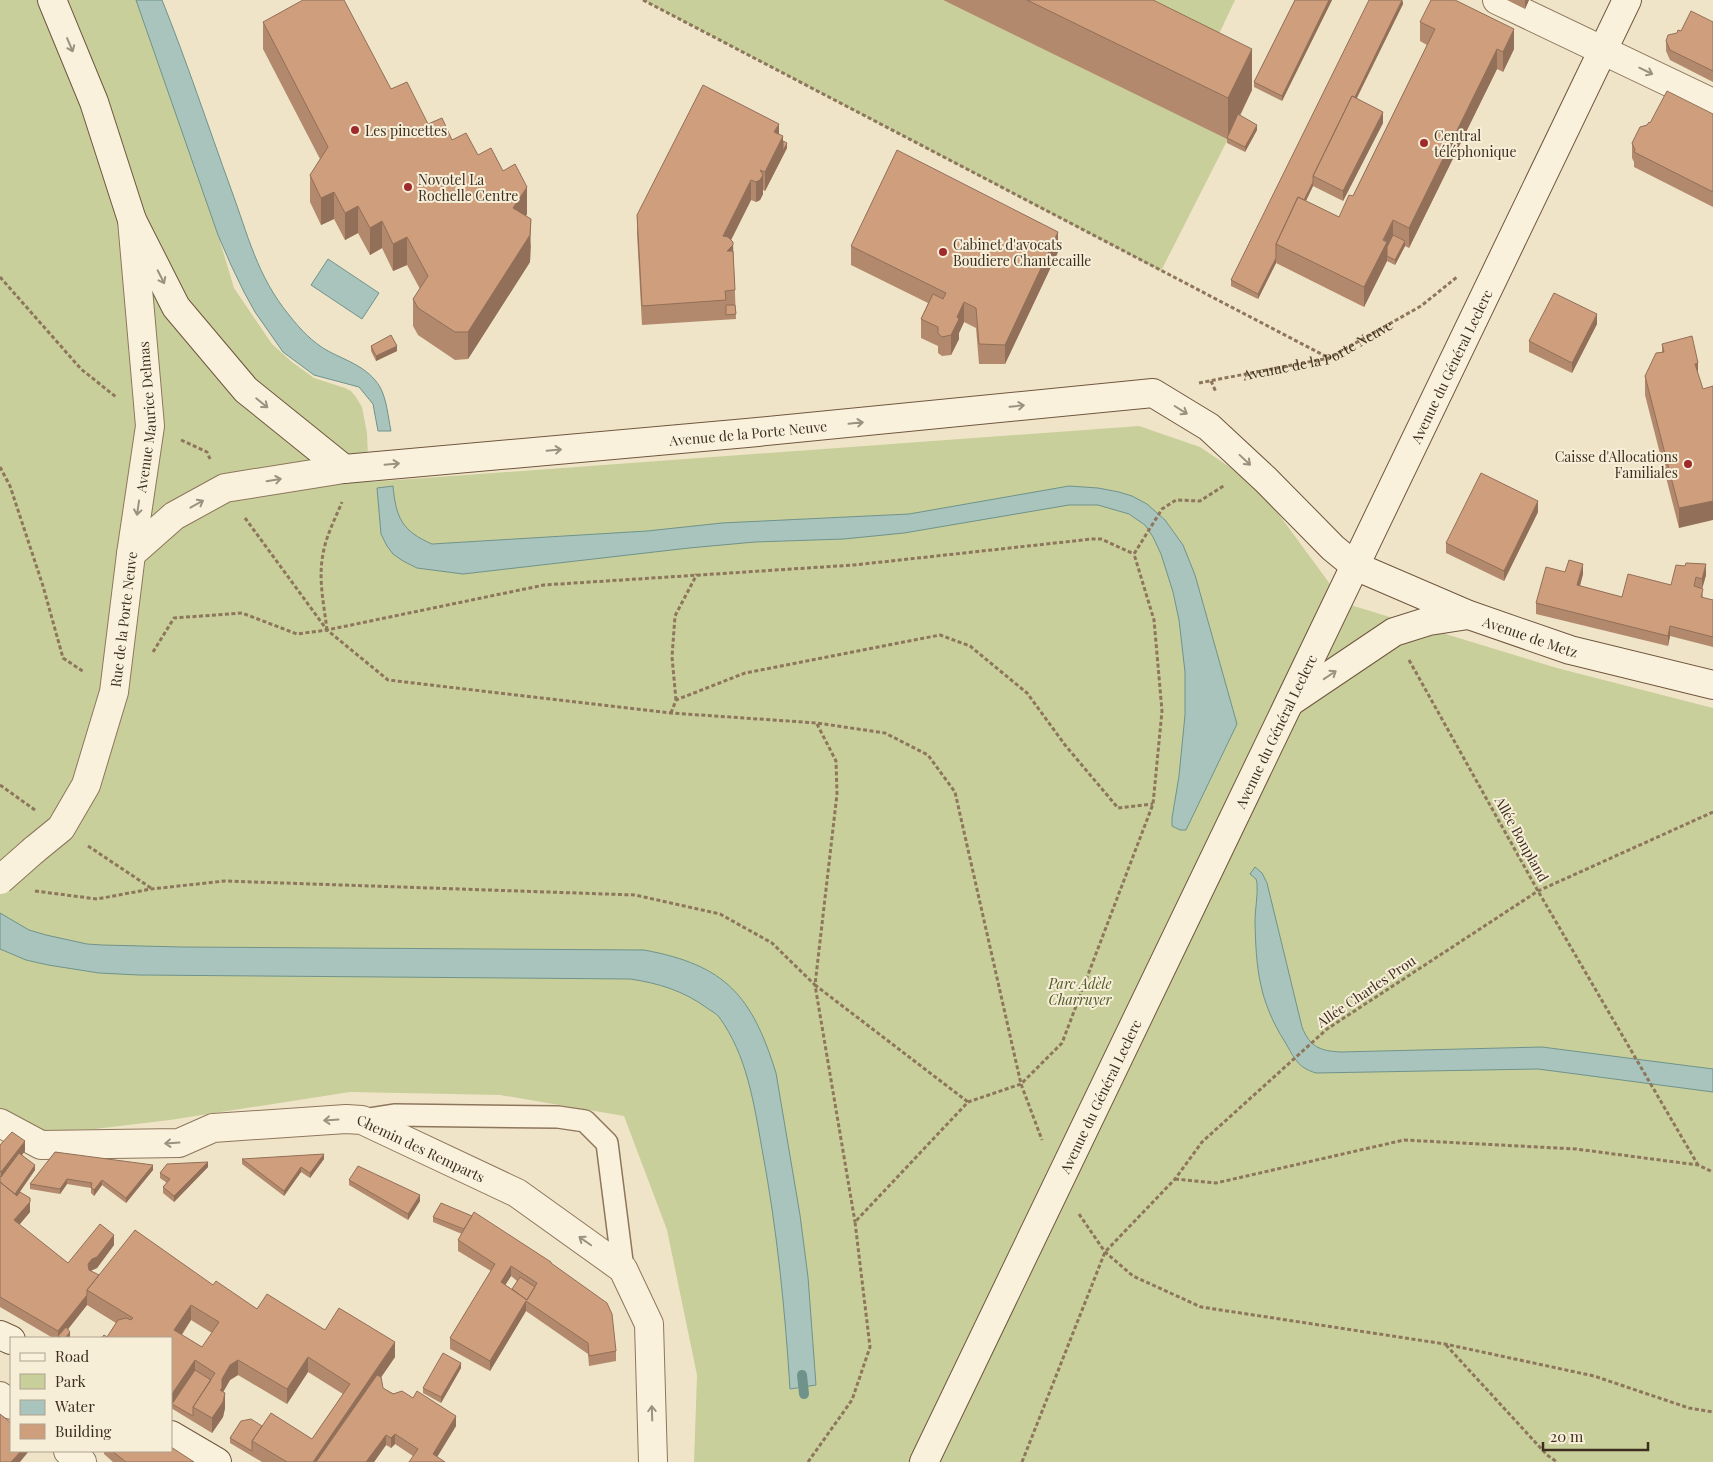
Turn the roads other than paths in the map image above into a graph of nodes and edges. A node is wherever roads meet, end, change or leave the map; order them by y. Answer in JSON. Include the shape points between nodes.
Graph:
{"nodes":[{"id":1,"x":52,"y":0,"type":"edge"},
{"id":2,"x":1497,"y":0,"type":"edge"},
{"id":3,"x":1627,"y":0,"type":"edge"},
{"id":4,"x":1603,"y":50,"type":"junction"},
{"id":5,"x":1713,"y":103,"type":"edge"},
{"id":6,"x":132,"y":220,"type":"junction"},
{"id":7,"x":344,"y":469,"type":"junction"},
{"id":8,"x":131,"y":554,"type":"junction"},
{"id":9,"x":1355,"y":566,"type":"junction"},
{"id":10,"x":1470,"y":615,"type":"junction"},
{"id":11,"x":1713,"y":686,"type":"edge"},
{"id":12,"x":1290,"y":702,"type":"junction"},
{"id":13,"x":0,"y":880,"type":"edge"},
{"id":14,"x":362,"y":1120,"type":"junction"},
{"id":15,"x":0,"y":1123,"type":"edge"},
{"id":16,"x":623,"y":1269,"type":"junction"},
{"id":17,"x":0,"y":1396,"type":"edge"},
{"id":18,"x":10,"y":1404,"type":"edge"},
{"id":19,"x":172,"y":1436,"type":"edge"},
{"id":20,"x":69,"y":1452,"type":"edge"},
{"id":21,"x":82,"y":1462,"type":"edge"},
{"id":22,"x":217,"y":1462,"type":"edge"},
{"id":23,"x":653,"y":1462,"type":"edge"},
{"id":24,"x":924,"y":1462,"type":"edge"}],
"edges":[{"from":1,"to":6,"type":"street","name":"Avenue Maurice Delmas","one_way":true,"via":[[94,102]]},
{"from":2,"to":4,"type":"street"},
{"from":3,"to":4,"type":"street","name":"Avenue du Général Leclerc"},
{"from":4,"to":5,"type":"street","one_way":true},
{"from":4,"to":9,"type":"street","name":"Avenue du Général Leclerc"},
{"from":6,"to":7,"type":"street","name":"Avenue Maurice Delmas","one_way":true,"via":[[176,307],[246,390]]},
{"from":6,"to":8,"type":"street","name":"Avenue Maurice Delmas","one_way":true,"via":[[150,426]]},
{"from":8,"to":7,"type":"street","name":"Rue de la Porte Neuve","one_way":true,"via":[[174,516],[225,488]]},
{"from":7,"to":9,"type":"street","name":"Avenue de la Porte Neuve","one_way":true,"via":[[1153,393],[1209,427]]},
{"from":8,"to":13,"type":"street","name":"Rue de la Porte Neuve","bridge":true,"via":[[114,692],[86,785],[61,828]]},
{"from":9,"to":10,"type":"street","name":"Avenue de Metz"},
{"from":9,"to":12,"type":"street","name":"Avenue du Général Leclerc"},
{"from":10,"to":11,"type":"street","name":"Avenue de Metz","via":[[1570,650]]},
{"from":12,"to":10,"type":"street","one_way":true,"via":[[1394,632],[1430,621]]},
{"from":12,"to":24,"type":"street","name":"Avenue du Général Leclerc"},
{"from":14,"to":15,"type":"street","name":"Chemin des Remparts","one_way":true,"via":[[213,1128],[179,1143],[41,1145]]},
{"from":16,"to":14,"type":"street","name":"Chemin des Remparts","one_way":true,"via":[[517,1193]]},
{"from":14,"to":16,"type":"lane","via":[[394,1115],[558,1117],[585,1121],[607,1143]]},
{"from":23,"to":16,"type":"street","name":"Chemin des Remparts","one_way":true,"via":[[649,1324]]},
{"from":17,"to":18,"type":"street"},
{"from":19,"to":22,"type":"street"},
{"from":20,"to":21,"type":"street"}]}
